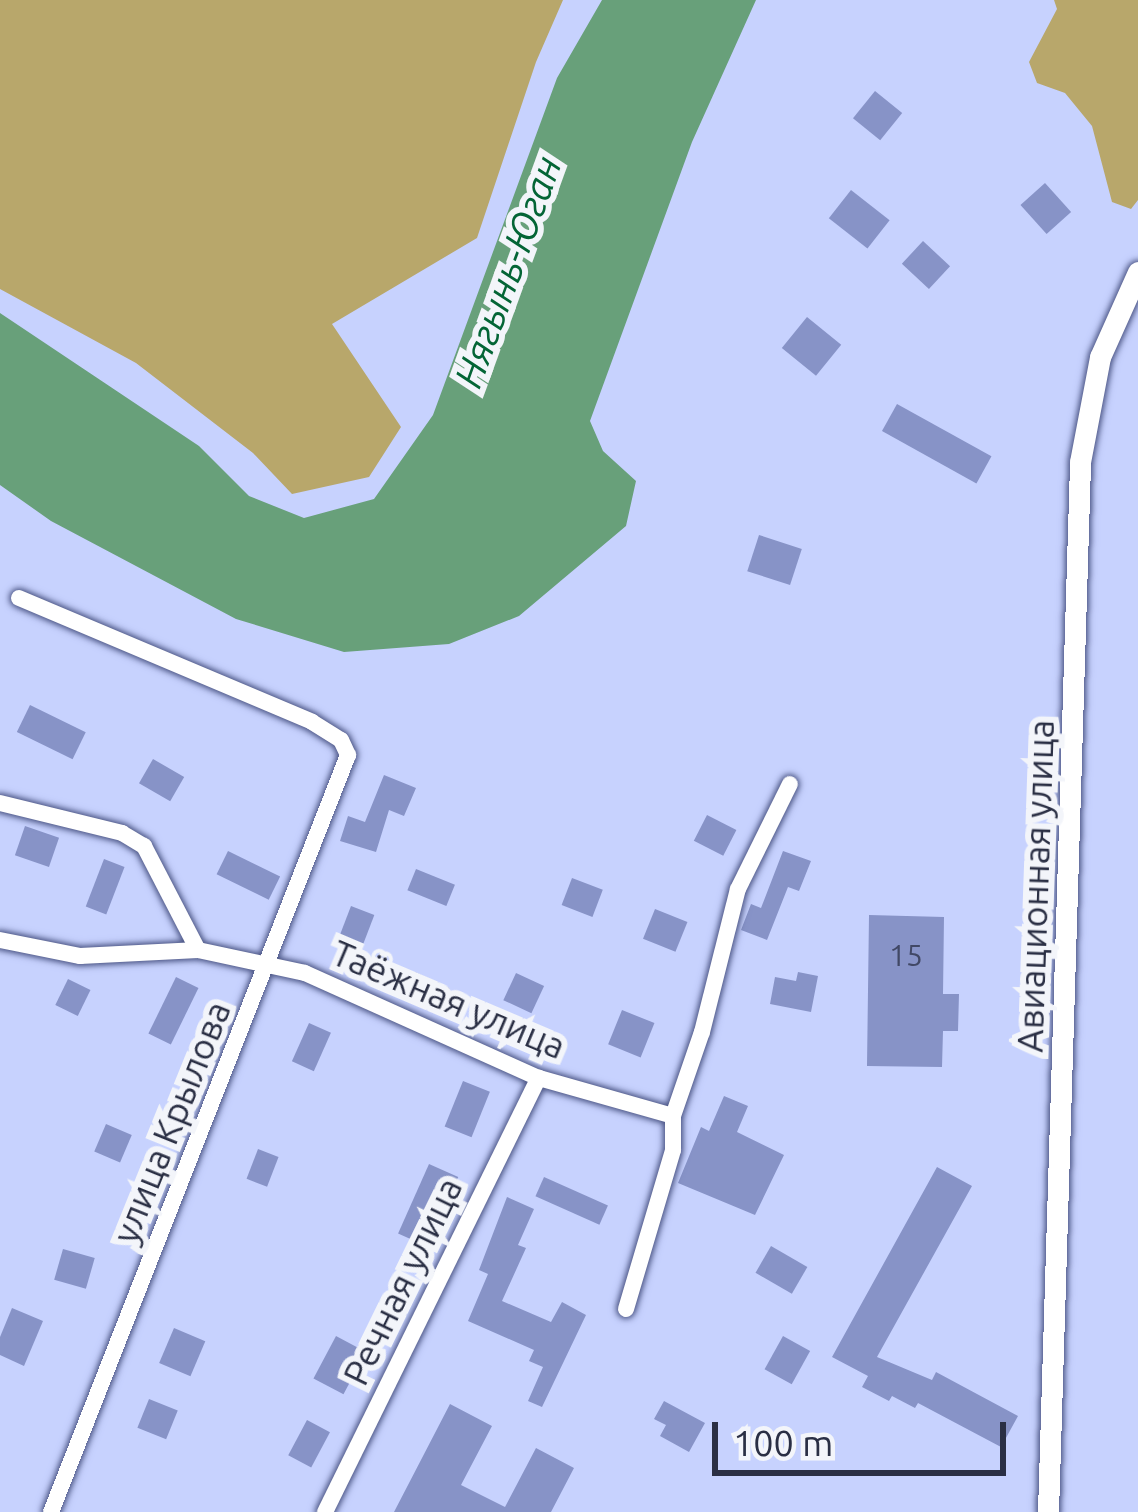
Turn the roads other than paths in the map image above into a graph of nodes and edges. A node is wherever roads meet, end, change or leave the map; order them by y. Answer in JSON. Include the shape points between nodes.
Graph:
{"nodes":[{"id":1,"x":1138,"y":272,"type":"edge"},
{"id":2,"x":20,"y":598,"type":"dead end"},
{"id":3,"x":790,"y":784,"type":"dead end"},
{"id":4,"x":0,"y":803,"type":"edge"},
{"id":5,"x":0,"y":940,"type":"edge"},
{"id":6,"x":198,"y":950,"type":"junction"},
{"id":7,"x":269,"y":964,"type":"junction"},
{"id":8,"x":539,"y":1078,"type":"junction"},
{"id":9,"x":673,"y":1116,"type":"junction"},
{"id":10,"x":626,"y":1309,"type":"dead end"},
{"id":11,"x":50,"y":1512,"type":"edge"},
{"id":12,"x":325,"y":1512,"type":"edge"},
{"id":13,"x":1048,"y":1512,"type":"edge"}],
"edges":[{"from":1,"to":13,"type":"street","name":"Авиационная улица","via":[[1100,357],[1080,462]]},
{"from":2,"to":7,"type":"street","name":"улица Крылова","via":[[341,740],[348,755]]},
{"from":3,"to":9,"type":"street","via":[[739,889]]},
{"from":4,"to":6,"type":"street","via":[[122,833],[144,846]]},
{"from":5,"to":6,"type":"street","name":"Таёжная улица","via":[[80,956]]},
{"from":6,"to":7,"type":"street","name":"Таёжная улица"},
{"from":7,"to":8,"type":"street","name":"Таёжная улица"},
{"from":7,"to":11,"type":"street","name":"улица Крылова"},
{"from":8,"to":9,"type":"street","name":"Таёжная улица"},
{"from":8,"to":12,"type":"street","name":"Речная улица"},
{"from":9,"to":10,"type":"street","via":[[673,1150]]}]}
